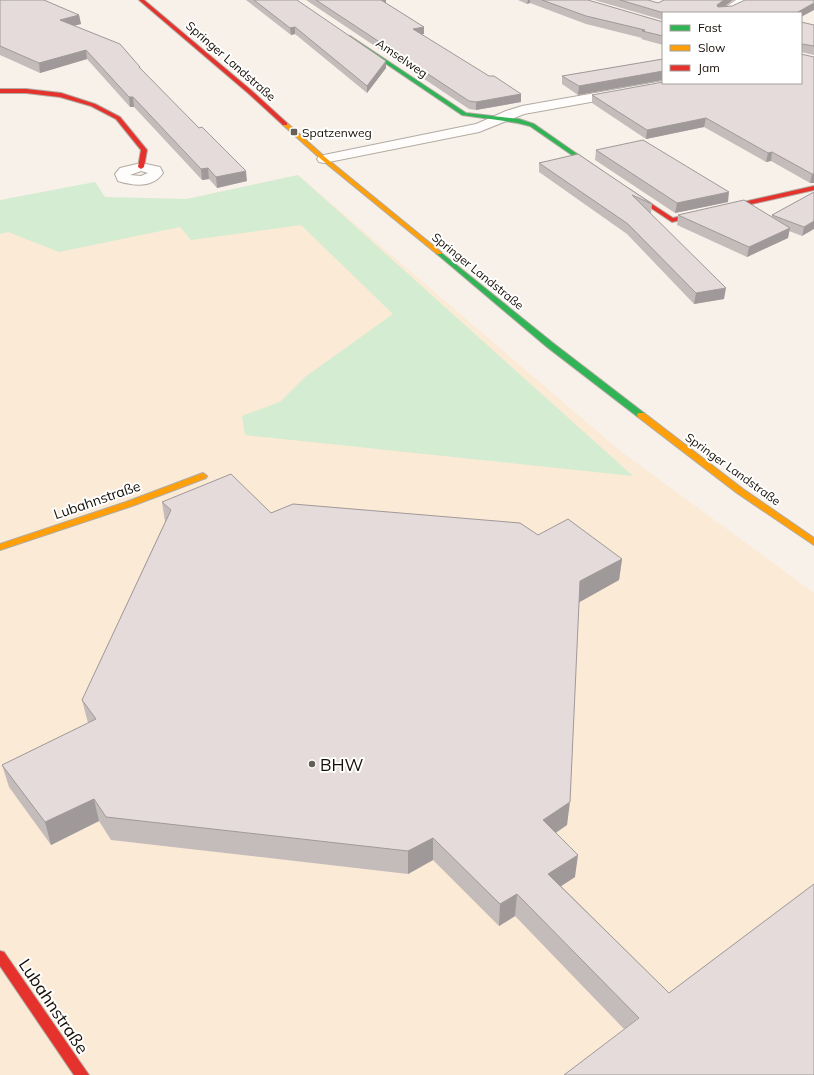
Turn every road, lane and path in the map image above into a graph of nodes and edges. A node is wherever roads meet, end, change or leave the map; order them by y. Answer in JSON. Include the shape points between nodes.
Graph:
{"nodes":[{"id":1,"x":141,"y":0,"type":"edge"},
{"id":2,"x":742,"y":0,"type":"edge"},
{"id":3,"x":725,"y":12,"type":"edge"},
{"id":4,"x":341,"y":31,"type":"edge"},
{"id":5,"x":668,"y":84,"type":"edge"},
{"id":6,"x":0,"y":91,"type":"edge"},
{"id":7,"x":502,"y":118,"type":"junction"},
{"id":8,"x":324,"y":159,"type":"junction"},
{"id":9,"x":140,"y":167,"type":"dead end"},
{"id":10,"x":608,"y":177,"type":"edge"},
{"id":11,"x":621,"y":186,"type":"edge"},
{"id":12,"x":814,"y":188,"type":"edge"},
{"id":13,"x":202,"y":476,"type":"dead end"},
{"id":14,"x":814,"y":542,"type":"edge"},
{"id":15,"x":0,"y":547,"type":"edge"},
{"id":16,"x":0,"y":956,"type":"edge"},
{"id":17,"x":82,"y":1075,"type":"edge"}],
"edges":[{"from":1,"to":8,"type":"street","name":"Springer Landstraße","via":[[250,92]]},
{"from":2,"to":3,"type":"street"},
{"from":4,"to":7,"type":"street","name":"Amselweg","via":[[464,114]]},
{"from":5,"to":7,"type":"street","via":[[522,110]]},
{"from":6,"to":9,"type":"street","via":[[26,90],[61,95],[93,105],[118,118],[144,150]]},
{"from":7,"to":8,"type":"street","via":[[479,128]]},
{"from":7,"to":10,"type":"street","name":"Amselweg","via":[[532,125]]},
{"from":8,"to":14,"type":"street","name":"Springer Landstraße","via":[[550,345],[740,491]]},
{"from":11,"to":12,"type":"street","via":[[672,220]]},
{"from":13,"to":15,"type":"street","name":"Lubahnstraße","via":[[129,504]]},
{"from":16,"to":17,"type":"street","name":"Lubahnstraße"}]}
